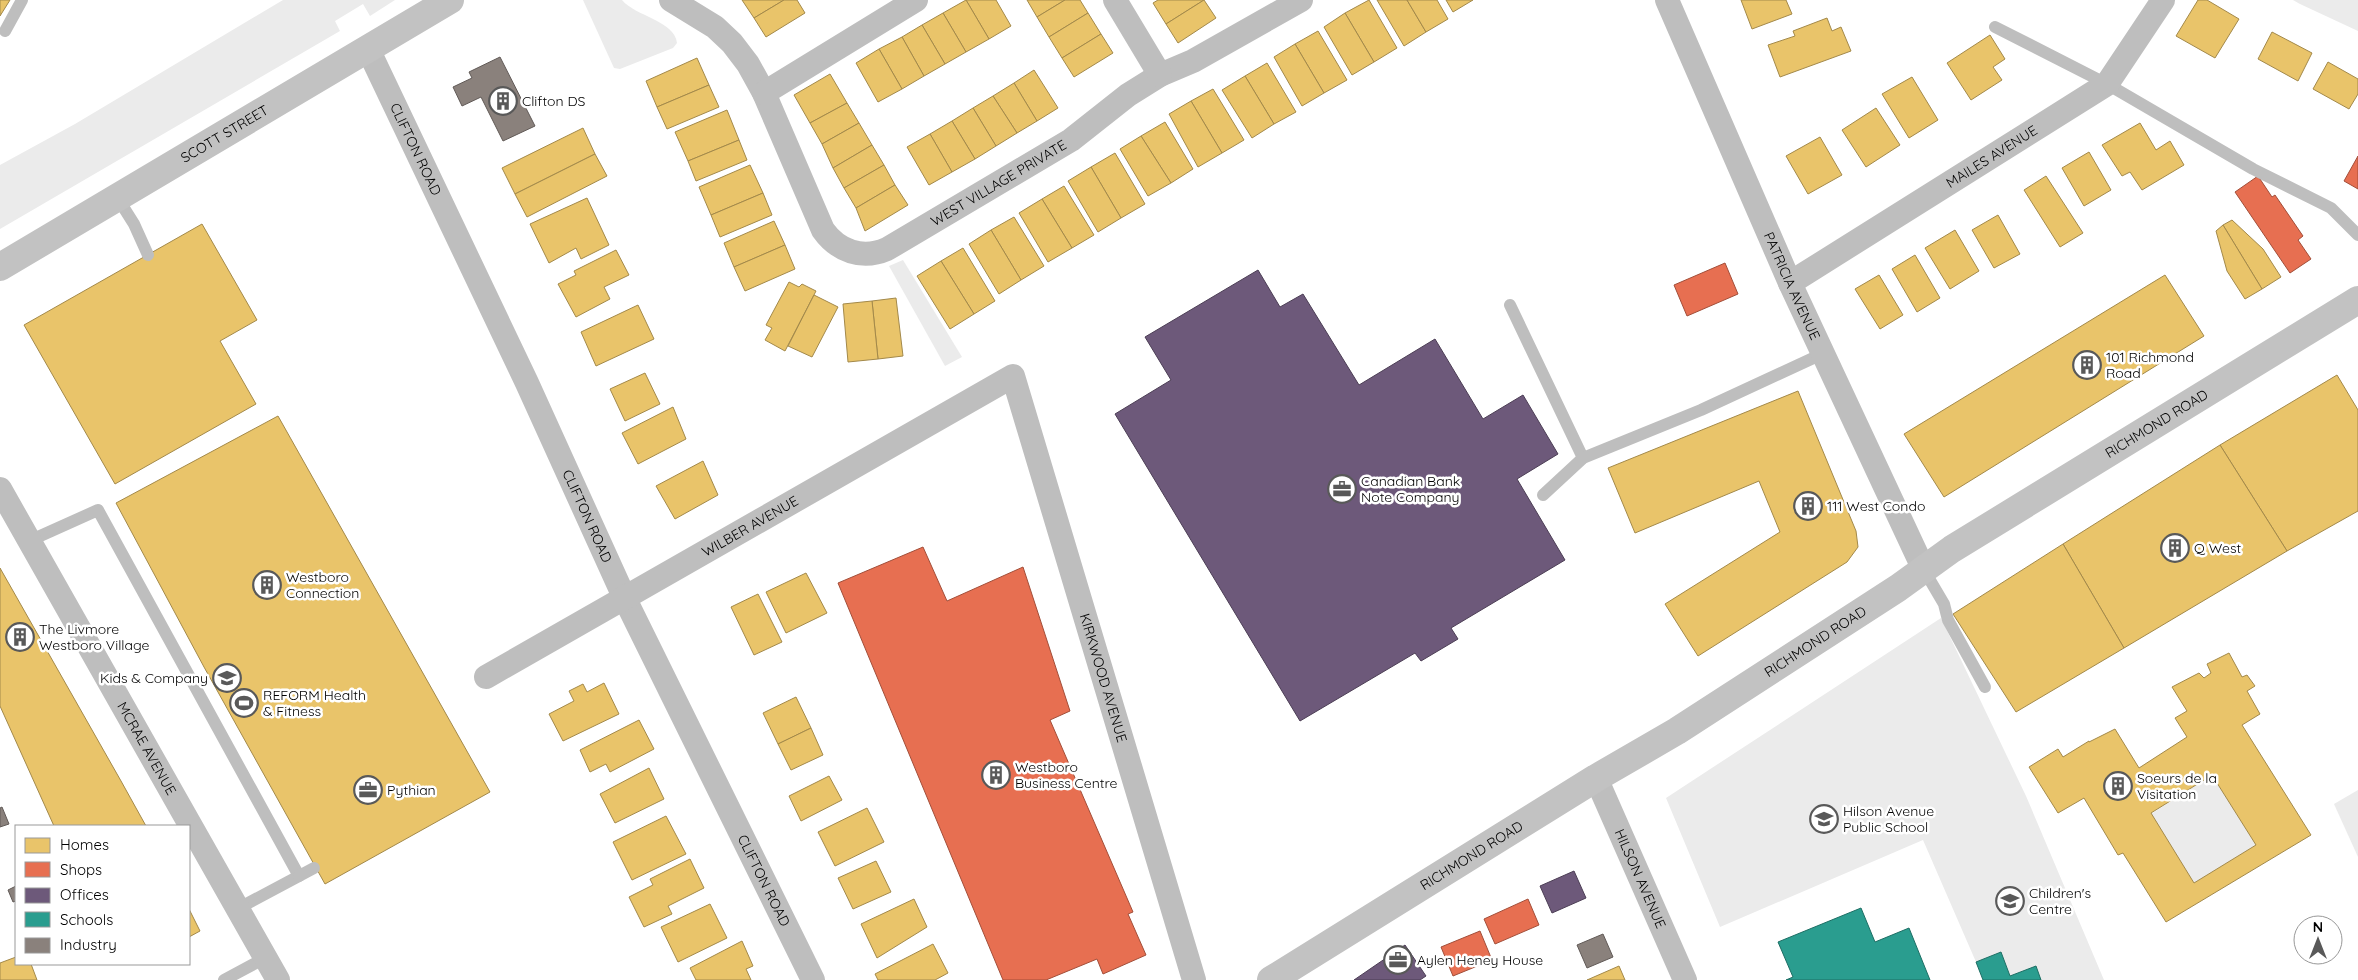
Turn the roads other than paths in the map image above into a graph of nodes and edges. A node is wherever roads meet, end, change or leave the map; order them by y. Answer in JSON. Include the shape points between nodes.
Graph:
{"nodes":[{"id":1,"x":22,"y":0,"type":"edge"},
{"id":2,"x":450,"y":0,"type":"edge"},
{"id":3,"x":671,"y":0,"type":"edge"},
{"id":4,"x":916,"y":0,"type":"edge"},
{"id":5,"x":1115,"y":0,"type":"edge"},
{"id":6,"x":1300,"y":0,"type":"edge"},
{"id":7,"x":1668,"y":0,"type":"edge"},
{"id":8,"x":2163,"y":0,"type":"edge"},
{"id":9,"x":1995,"y":26,"type":"dead end"},
{"id":10,"x":5,"y":31,"type":"dead end"},
{"id":11,"x":368,"y":49,"type":"junction"},
{"id":12,"x":1160,"y":75,"type":"junction"},
{"id":13,"x":2107,"y":84,"type":"junction"},
{"id":14,"x":764,"y":93,"type":"junction"},
{"id":15,"x":117,"y":197,"type":"junction"},
{"id":16,"x":2358,"y":235,"type":"edge"},
{"id":17,"x":148,"y":255,"type":"dead end"},
{"id":18,"x":0,"y":267,"type":"edge"},
{"id":19,"x":1790,"y":283,"type":"junction"},
{"id":20,"x":2358,"y":301,"type":"edge"},
{"id":21,"x":1510,"y":305,"type":"dead end"},
{"id":22,"x":1822,"y":354,"type":"junction"},
{"id":23,"x":1013,"y":376,"type":"joint"},
{"id":24,"x":1583,"y":458,"type":"junction"},
{"id":25,"x":0,"y":489,"type":"edge"},
{"id":26,"x":1543,"y":495,"type":"dead end"},
{"id":27,"x":29,"y":541,"type":"junction"},
{"id":28,"x":1924,"y":570,"type":"junction"},
{"id":29,"x":625,"y":599,"type":"junction"},
{"id":30,"x":486,"y":677,"type":"dead end"},
{"id":31,"x":1985,"y":687,"type":"dead end"},
{"id":32,"x":1596,"y":778,"type":"junction"},
{"id":33,"x":190,"y":825,"type":"edge"},
{"id":34,"x":190,"y":826,"type":"edge"},
{"id":35,"x":314,"y":868,"type":"dead end"},
{"id":36,"x":299,"y":876,"type":"junction"},
{"id":37,"x":237,"y":909,"type":"junction"},
{"id":38,"x":265,"y":958,"type":"junction"},
{"id":39,"x":224,"y":980,"type":"edge"},
{"id":40,"x":278,"y":980,"type":"edge"},
{"id":41,"x":813,"y":980,"type":"edge"},
{"id":42,"x":1194,"y":980,"type":"edge"},
{"id":43,"x":1271,"y":980,"type":"edge"},
{"id":44,"x":1685,"y":980,"type":"edge"}],
"edges":[{"from":1,"to":10,"type":"lane"},
{"from":2,"to":11,"type":"main road","name":"SCOTT STREET"},
{"from":3,"to":14,"type":"street","name":"WEST VILLAGE PRIVATE","via":[[715,27],[732,43]]},
{"from":4,"to":14,"type":"street"},
{"from":5,"to":12,"type":"street"},
{"from":6,"to":12,"type":"street","name":"WEST VILLAGE PRIVATE","via":[[1193,61]]},
{"from":7,"to":19,"type":"street","name":"PATRICIA AVENUE"},
{"from":8,"to":13,"type":"street","name":"MAILES AVENUE"},
{"from":9,"to":13,"type":"lane"},
{"from":11,"to":15,"type":"main road","name":"SCOTT STREET"},
{"from":11,"to":29,"type":"street","name":"CLIFTON ROAD","via":[[527,383]]},
{"from":12,"to":14,"type":"street","name":"WEST VILLAGE PRIVATE","via":[[1128,94],[1071,140],[877,254],[840,248],[823,230]]},
{"from":13,"to":16,"type":"lane","via":[[2254,169],[2331,208]]},
{"from":13,"to":19,"type":"street","name":"MAILES AVENUE"},
{"from":15,"to":17,"type":"lane"},
{"from":15,"to":18,"type":"main road","name":"SCOTT STREET"},
{"from":19,"to":22,"type":"street","name":"PATRICIA AVENUE"},
{"from":20,"to":28,"type":"main road","name":"RICHMOND ROAD","via":[[1952,549]]},
{"from":21,"to":24,"type":"lane"},
{"from":22,"to":24,"type":"lane","via":[[1701,410]]},
{"from":22,"to":28,"type":"street","name":"PATRICIA AVENUE"},
{"from":23,"to":29,"type":"street","name":"WILBER AVENUE"},
{"from":23,"to":42,"type":"street","name":"KIRKWOOD AVENUE"},
{"from":24,"to":26,"type":"lane"},
{"from":25,"to":27,"type":"street","name":"MCRAE AVENUE"},
{"from":27,"to":33,"type":"street","name":"MCRAE AVENUE"},
{"from":27,"to":36,"type":"lane","via":[[98,510]]},
{"from":28,"to":31,"type":"lane"},
{"from":28,"to":32,"type":"main road","name":"RICHMOND ROAD","via":[[1684,726]]},
{"from":29,"to":30,"type":"street","name":"WILBER AVENUE"},
{"from":29,"to":41,"type":"street","name":"CLIFTON ROAD"},
{"from":32,"to":43,"type":"main road","name":"RICHMOND ROAD"},
{"from":32,"to":44,"type":"street","name":"HILSON AVENUE"},
{"from":34,"to":37,"type":"street","name":"MCRAE AVENUE"},
{"from":35,"to":36,"type":"lane"},
{"from":36,"to":37,"type":"lane"},
{"from":37,"to":38,"type":"street","name":"MCRAE AVENUE"},
{"from":38,"to":39,"type":"lane"},
{"from":38,"to":40,"type":"street","name":"MCRAE AVENUE"}]}
